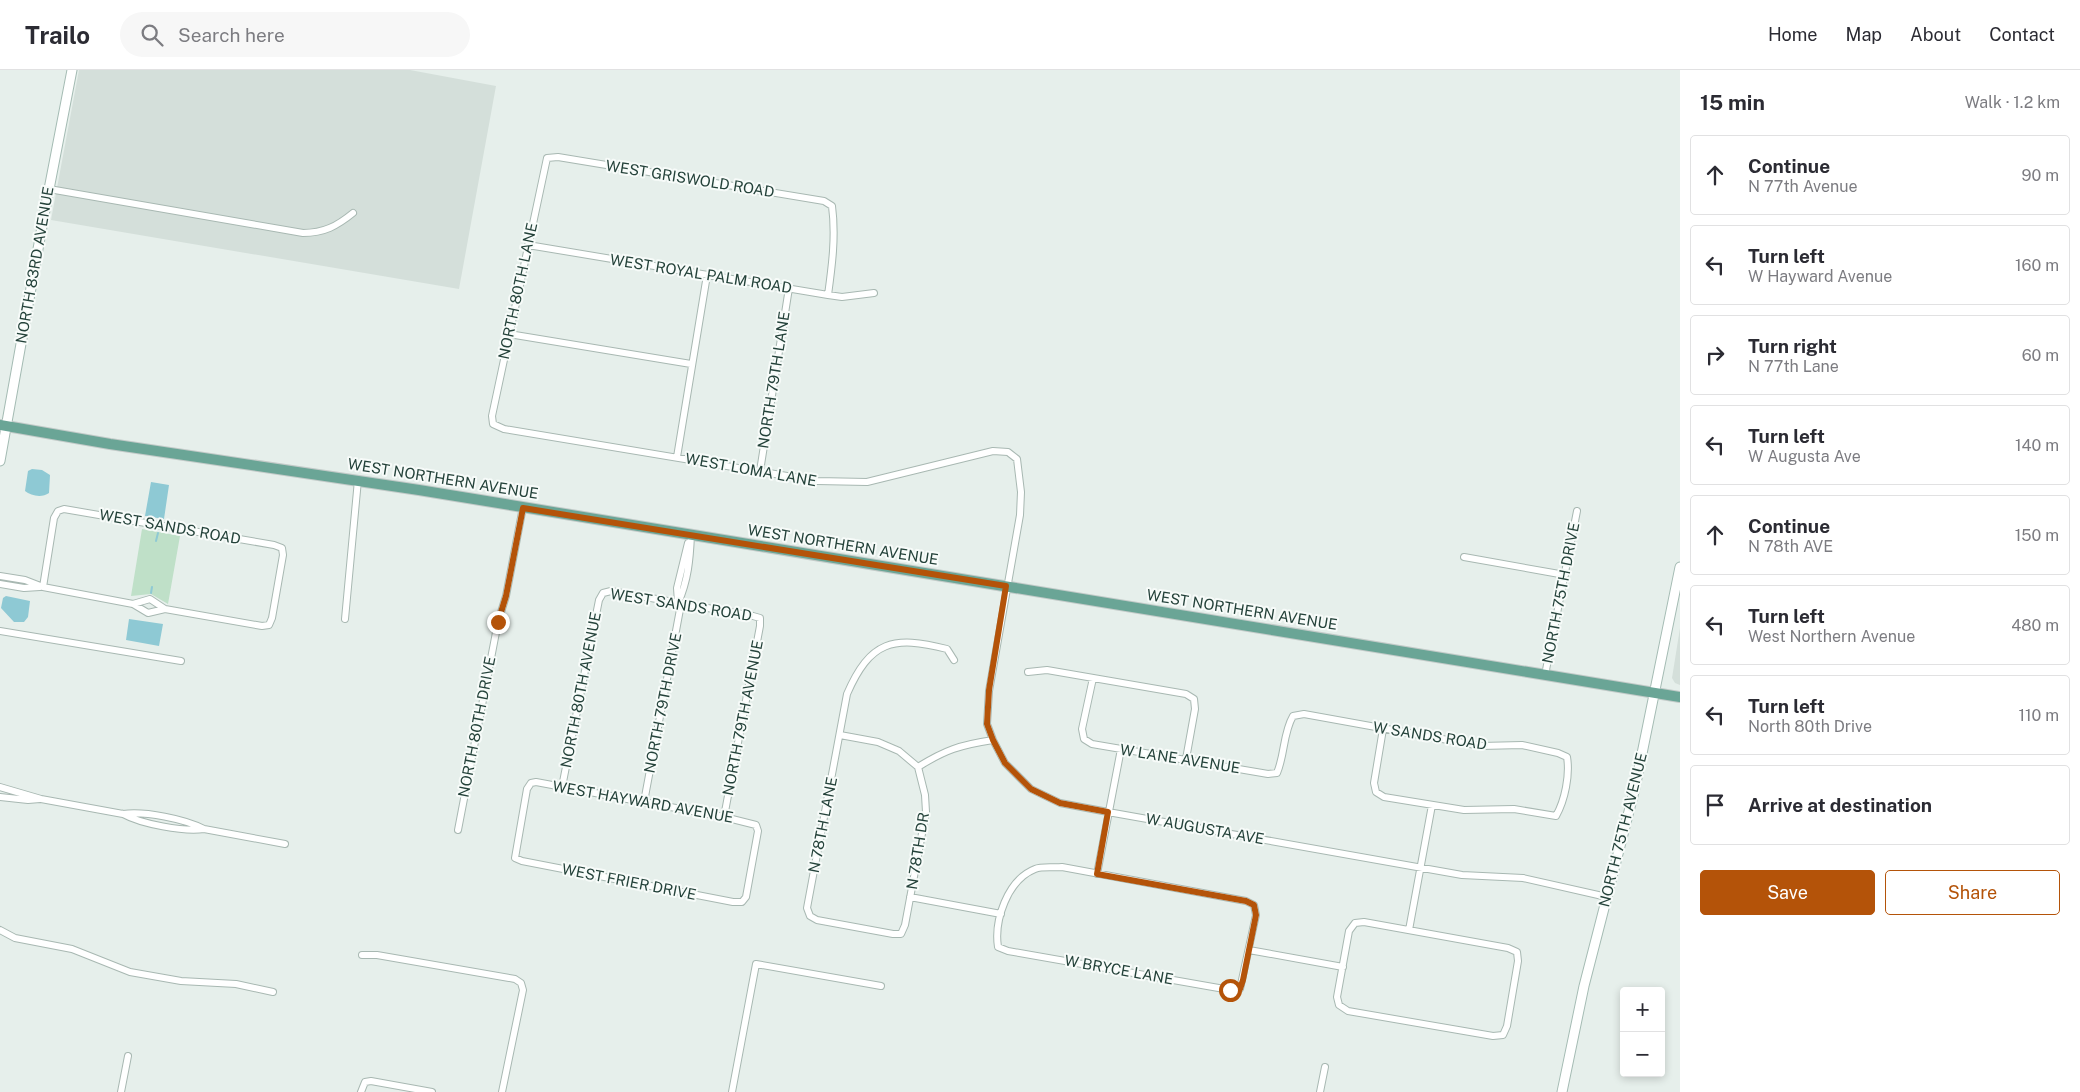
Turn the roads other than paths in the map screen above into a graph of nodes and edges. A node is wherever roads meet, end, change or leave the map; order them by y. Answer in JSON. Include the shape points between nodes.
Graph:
{"nodes":[{"id":1,"x":72,"y":70,"type":"edge"},
{"id":2,"x":547,"y":158,"type":"joint"},
{"id":3,"x":49,"y":189,"type":"junction"},
{"id":4,"x":353,"y":213,"type":"dead end"},
{"id":5,"x":528,"y":245,"type":"junction"},
{"id":6,"x":707,"y":275,"type":"junction"},
{"id":7,"x":789,"y":288,"type":"junction"},
{"id":8,"x":874,"y":293,"type":"dead end"},
{"id":9,"x":828,"y":295,"type":"junction"},
{"id":10,"x":509,"y":334,"type":"junction"},
{"id":11,"x":692,"y":364,"type":"junction"},
{"id":12,"x":493,"y":424,"type":"joint"},
{"id":13,"x":3,"y":426,"type":"edge"},
{"id":14,"x":677,"y":457,"type":"junction"},
{"id":15,"x":0,"y":461,"type":"edge"},
{"id":16,"x":760,"y":472,"type":"junction"},
{"id":17,"x":358,"y":480,"type":"junction"},
{"id":18,"x":523,"y":508,"type":"junction"},
{"id":19,"x":1577,"y":511,"type":"dead end"},
{"id":20,"x":691,"y":535,"type":"junction"},
{"id":21,"x":1464,"y":557,"type":"dead end"},
{"id":22,"x":1680,"y":567,"type":"edge"},
{"id":23,"x":1565,"y":575,"type":"junction"},
{"id":24,"x":0,"y":576,"type":"edge"},
{"id":25,"x":18,"y":579,"type":"junction"},
{"id":26,"x":0,"y":584,"type":"edge"},
{"id":27,"x":1006,"y":586,"type":"junction"},
{"id":28,"x":17,"y":587,"type":"junction"},
{"id":29,"x":43,"y":587,"type":"junction"},
{"id":30,"x":602,"y":593,"type":"joint"},
{"id":31,"x":680,"y":603,"type":"junction"},
{"id":32,"x":133,"y":604,"type":"junction"},
{"id":33,"x":165,"y":610,"type":"junction"},
{"id":34,"x":760,"y":618,"type":"joint"},
{"id":35,"x":345,"y":619,"type":"dead end"},
{"id":36,"x":0,"y":631,"type":"edge"},
{"id":37,"x":954,"y":660,"type":"dead end"},
{"id":38,"x":181,"y":661,"type":"dead end"},
{"id":39,"x":1028,"y":672,"type":"dead end"},
{"id":40,"x":1546,"y":675,"type":"junction"},
{"id":41,"x":1093,"y":678,"type":"junction"},
{"id":42,"x":1656,"y":693,"type":"junction"},
{"id":43,"x":1680,"y":697,"type":"edge"},
{"id":44,"x":1383,"y":729,"type":"junction"},
{"id":45,"x":840,"y":735,"type":"junction"},
{"id":46,"x":993,"y":740,"type":"junction"},
{"id":47,"x":1121,"y":749,"type":"junction"},
{"id":48,"x":1186,"y":759,"type":"junction"},
{"id":49,"x":918,"y":767,"type":"junction"},
{"id":50,"x":1277,"y":773,"type":"joint"},
{"id":51,"x":0,"y":787,"type":"edge"},
{"id":52,"x":562,"y":787,"type":"junction"},
{"id":53,"x":0,"y":797,"type":"edge"},
{"id":54,"x":41,"y":799,"type":"junction"},
{"id":55,"x":644,"y":802,"type":"junction"},
{"id":56,"x":1432,"y":805,"type":"junction"},
{"id":57,"x":1108,"y":812,"type":"junction"},
{"id":58,"x":724,"y":817,"type":"junction"},
{"id":59,"x":458,"y":830,"type":"dead end"},
{"id":60,"x":285,"y":844,"type":"dead end"},
{"id":61,"x":515,"y":858,"type":"joint"},
{"id":62,"x":1422,"y":868,"type":"junction"},
{"id":63,"x":1097,"y":874,"type":"junction"},
{"id":64,"x":910,"y":897,"type":"junction"},
{"id":65,"x":1607,"y":897,"type":"junction"},
{"id":66,"x":742,"y":902,"type":"joint"},
{"id":67,"x":1001,"y":914,"type":"junction"},
{"id":68,"x":0,"y":930,"type":"edge"},
{"id":69,"x":1409,"y":930,"type":"junction"},
{"id":70,"x":901,"y":934,"type":"joint"},
{"id":71,"x":1249,"y":950,"type":"junction"},
{"id":72,"x":362,"y":955,"type":"dead end"},
{"id":73,"x":1344,"y":967,"type":"junction"},
{"id":74,"x":881,"y":986,"type":"dead end"},
{"id":75,"x":273,"y":992,"type":"dead end"},
{"id":76,"x":128,"y":1056,"type":"dead end"},
{"id":77,"x":1325,"y":1067,"type":"dead end"},
{"id":78,"x":121,"y":1092,"type":"edge"},
{"id":79,"x":361,"y":1092,"type":"edge"},
{"id":80,"x":432,"y":1092,"type":"edge"},
{"id":81,"x":502,"y":1092,"type":"edge"},
{"id":82,"x":732,"y":1092,"type":"edge"},
{"id":83,"x":1320,"y":1092,"type":"edge"},
{"id":84,"x":1562,"y":1092,"type":"edge"}],
"edges":[{"from":1,"to":3,"type":"main road","name":"NORTH 83RD AVENUE"},
{"from":2,"to":5,"type":"street","name":"NORTH 80TH LANE"},
{"from":2,"to":9,"type":"street","name":"WEST GRISWOLD ROAD","via":[[558,157],[824,201],[832,206],[834,251]]},
{"from":3,"to":4,"type":"street","via":[[303,233],[327,230]]},
{"from":3,"to":13,"type":"main road","name":"NORTH 83RD AVENUE"},
{"from":5,"to":6,"type":"street","name":"WEST ROYAL PALM ROAD"},
{"from":5,"to":10,"type":"street","name":"NORTH 80TH LANE"},
{"from":6,"to":7,"type":"street","name":"WEST ROYAL PALM ROAD"},
{"from":6,"to":11,"type":"street"},
{"from":7,"to":9,"type":"street","name":"WEST ROYAL PALM ROAD"},
{"from":7,"to":16,"type":"street","name":"NORTH 79TH LANE"},
{"from":8,"to":9,"type":"street","name":"WEST ROYAL PALM ROAD","via":[[842,297]]},
{"from":10,"to":11,"type":"street"},
{"from":10,"to":12,"type":"street","name":"NORTH 80TH LANE"},
{"from":11,"to":14,"type":"street"},
{"from":12,"to":14,"type":"street","name":"WEST LOMA LANE","via":[[504,429]]},
{"from":13,"to":15,"type":"main road","name":"NORTH 83RD AVENUE"},
{"from":13,"to":17,"type":"main road","name":"WEST NORTHERN AVENUE"},
{"from":14,"to":16,"type":"street","name":"WEST LOMA LANE"},
{"from":16,"to":27,"type":"street","name":"WEST LOMA LANE","via":[[817,482],[867,482],[993,451],[1008,452],[1017,459],[1021,492],[1020,515]]},
{"from":17,"to":18,"type":"main road","name":"WEST NORTHERN AVENUE"},
{"from":17,"to":35,"type":"street"},
{"from":18,"to":20,"type":"main road","name":"WEST NORTHERN AVENUE"},
{"from":18,"to":59,"type":"street","name":"NORTH 80TH DRIVE"},
{"from":19,"to":23,"type":"street","name":"NORTH 75TH DRIVE"},
{"from":20,"to":27,"type":"main road","name":"WEST NORTHERN AVENUE"},
{"from":20,"to":31,"type":"street","name":"NORTH 79TH DRIVE","via":[[683,559]]},
{"from":21,"to":23,"type":"street"},
{"from":22,"to":42,"type":"main road","name":"NORTH 75TH AVENUE"},
{"from":23,"to":40,"type":"street","name":"NORTH 75TH DRIVE"},
{"from":24,"to":25,"type":"street"},
{"from":25,"to":28,"type":"street"},
{"from":25,"to":29,"type":"street"},
{"from":26,"to":28,"type":"street"},
{"from":27,"to":40,"type":"main road","name":"WEST NORTHERN AVENUE"},
{"from":27,"to":46,"type":"street","name":"W AUGUSTA AVE","via":[[989,690],[987,724]]},
{"from":28,"to":29,"type":"street"},
{"from":29,"to":32,"type":"street"},
{"from":29,"to":33,"type":"street","name":"WEST SANDS ROAD","via":[[54,518],[58,511],[64,509],[282,548],[272,618],[268,625]]},
{"from":30,"to":31,"type":"street","name":"WEST SANDS ROAD","via":[[611,591]]},
{"from":30,"to":52,"type":"street","name":"NORTH 80TH AVENUE"},
{"from":31,"to":34,"type":"street","name":"WEST SANDS ROAD"},
{"from":31,"to":55,"type":"street","name":"NORTH 79TH DRIVE"},
{"from":32,"to":33,"type":"street","via":[[148,614]]},
{"from":32,"to":33,"type":"street","via":[[150,599]]},
{"from":34,"to":58,"type":"street","name":"NORTH 79TH AVENUE"},
{"from":36,"to":38,"type":"street"},
{"from":37,"to":45,"type":"street","via":[[947,649],[924,643],[894,643],[871,654],[856,672],[847,694]]},
{"from":39,"to":41,"type":"street","via":[[1047,670]]},
{"from":40,"to":42,"type":"main road","name":"WEST NORTHERN AVENUE"},
{"from":41,"to":47,"type":"street","name":"W LANE AVENUE","via":[[1082,729],[1084,739],[1092,744]]},
{"from":41,"to":48,"type":"street","via":[[1186,694],[1194,699]]},
{"from":42,"to":43,"type":"main road","name":"WEST NORTHERN AVENUE"},
{"from":42,"to":65,"type":"main road","name":"NORTH 75TH AVENUE"},
{"from":44,"to":50,"type":"street","name":"W SANDS ROAD","via":[[1304,714],[1293,716]]},
{"from":44,"to":56,"type":"street","via":[[1374,783],[1376,792],[1384,797]]},
{"from":44,"to":56,"type":"street","name":"W SANDS ROAD","via":[[1481,746],[1522,745],[1567,757],[1561,807],[1556,816],[1514,809],[1464,810]]},
{"from":45,"to":49,"type":"street","via":[[878,742],[900,751]]},
{"from":45,"to":70,"type":"street","name":"N 78TH LANE","via":[[807,908],[810,916],[817,920]]},
{"from":46,"to":49,"type":"street","via":[[962,744]]},
{"from":46,"to":57,"type":"street","name":"W AUGUSTA AVE","via":[[1005,763],[1031,789],[1060,803]]},
{"from":47,"to":48,"type":"street","name":"W LANE AVENUE"},
{"from":47,"to":57,"type":"street"},
{"from":48,"to":50,"type":"street","name":"W LANE AVENUE"},
{"from":49,"to":64,"type":"street","name":"N 78TH DR","via":[[926,812]]},
{"from":51,"to":54,"type":"street"},
{"from":52,"to":55,"type":"street","name":"WEST HAYWARD AVENUE"},
{"from":52,"to":61,"type":"street","name":"WEST HAYWARD AVENUE","via":[[536,782],[527,789]]},
{"from":53,"to":54,"type":"street"},
{"from":54,"to":60,"type":"street","via":[[194,823],[204,829]]},
{"from":55,"to":58,"type":"street","name":"WEST HAYWARD AVENUE"},
{"from":56,"to":62,"type":"street"},
{"from":57,"to":62,"type":"street","name":"W AUGUSTA AVE"},
{"from":57,"to":63,"type":"street"},
{"from":58,"to":66,"type":"street","name":"WEST HAYWARD AVENUE","via":[[756,825],[758,831],[746,897]]},
{"from":61,"to":66,"type":"street","name":"WEST FRIER DRIVE"},
{"from":62,"to":65,"type":"street","name":"W AUGUSTA AVE","via":[[1462,875],[1523,878]]},
{"from":62,"to":69,"type":"street"},
{"from":63,"to":67,"type":"street","via":[[1062,867],[1035,869],[1010,892]]},
{"from":63,"to":71,"type":"street","via":[[1246,901],[1254,905],[1256,915]]},
{"from":64,"to":67,"type":"street"},
{"from":64,"to":70,"type":"street","name":"N 78TH DR"},
{"from":65,"to":84,"type":"main road","name":"NORTH 75TH AVENUE"},
{"from":67,"to":71,"type":"street","name":"W BRYCE LANE","via":[[998,947],[1008,951],[1221,988],[1240,989]]},
{"from":68,"to":75,"type":"street","via":[[14,938],[72,949],[130,972],[181,981],[236,984]]},
{"from":69,"to":73,"type":"street","via":[[1355,923],[1349,932]]},
{"from":69,"to":73,"type":"street","via":[[1517,952],[1503,1035],[1483,1035],[1348,1011],[1338,1005],[1337,997]]},
{"from":71,"to":73,"type":"street"},
{"from":72,"to":81,"type":"street","via":[[516,979],[521,983],[523,990]]},
{"from":74,"to":82,"type":"street","via":[[756,964]]},
{"from":76,"to":78,"type":"street"},
{"from":77,"to":83,"type":"street"},
{"from":79,"to":80,"type":"street","via":[[366,1082],[371,1081]]}]}
